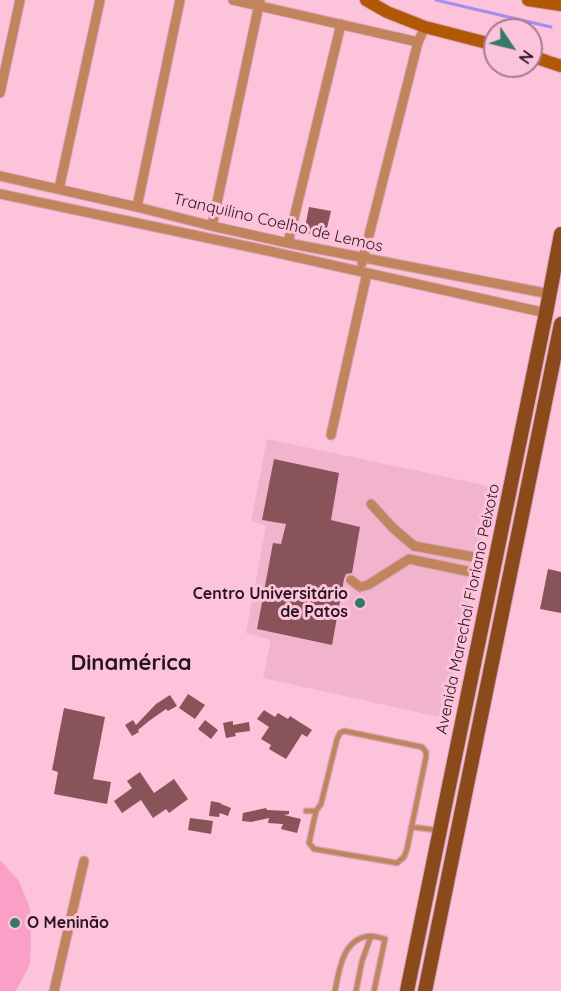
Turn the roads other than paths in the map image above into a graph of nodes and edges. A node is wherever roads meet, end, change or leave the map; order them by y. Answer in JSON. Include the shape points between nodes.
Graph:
{"nodes":[{"id":1,"x":20,"y":0,"type":"edge"},
{"id":2,"x":100,"y":0,"type":"edge"},
{"id":3,"x":180,"y":0,"type":"edge"},
{"id":4,"x":233,"y":0,"type":"edge"},
{"id":5,"x":366,"y":0,"type":"edge"},
{"id":6,"x":528,"y":0,"type":"edge"},
{"id":7,"x":259,"y":3,"type":"edge"},
{"id":8,"x":561,"y":5,"type":"edge"},
{"id":9,"x":341,"y":24,"type":"junction"},
{"id":10,"x":425,"y":27,"type":"junction"},
{"id":11,"x":418,"y":42,"type":"junction"},
{"id":12,"x":483,"y":42,"type":"edge"},
{"id":13,"x":543,"y":60,"type":"edge"},
{"id":14,"x":561,"y":66,"type":"edge"},
{"id":15,"x":0,"y":93,"type":"edge"},
{"id":16,"x":0,"y":176,"type":"edge"},
{"id":17,"x":59,"y":189,"type":"junction"},
{"id":18,"x":0,"y":194,"type":"edge"},
{"id":19,"x":137,"y":207,"type":"junction"},
{"id":20,"x":212,"y":226,"type":"junction"},
{"id":21,"x":561,"y":234,"type":"edge"},
{"id":22,"x":271,"y":238,"type":"junction"},
{"id":23,"x":288,"y":243,"type":"junction"},
{"id":24,"x":269,"y":250,"type":"junction"},
{"id":25,"x":363,"y":258,"type":"junction"},
{"id":26,"x":363,"y":272,"type":"junction"},
{"id":27,"x":549,"y":294,"type":"junction"},
{"id":28,"x":546,"y":313,"type":"junction"},
{"id":29,"x":561,"y":324,"type":"edge"},
{"id":30,"x":331,"y":435,"type":"dead end"},
{"id":31,"x":371,"y":504,"type":"dead end"},
{"id":32,"x":479,"y":558,"type":"dead end"},
{"id":33,"x":476,"y":573,"type":"dead end"},
{"id":34,"x":351,"y":580,"type":"dead end"},
{"id":35,"x":306,"y":811,"type":"dead end"},
{"id":36,"x":316,"y":811,"type":"junction"},
{"id":37,"x":411,"y":827,"type":"junction"},
{"id":38,"x":440,"y":830,"type":"junction"},
{"id":39,"x":84,"y":861,"type":"dead end"},
{"id":40,"x":372,"y":936,"type":"junction"},
{"id":41,"x":54,"y":991,"type":"edge"},
{"id":42,"x":335,"y":991,"type":"edge"},
{"id":43,"x":356,"y":991,"type":"edge"},
{"id":44,"x":374,"y":991,"type":"edge"},
{"id":45,"x":407,"y":991,"type":"edge"},
{"id":46,"x":425,"y":991,"type":"edge"}],
"edges":[{"from":1,"to":15,"type":"street"},
{"from":2,"to":17,"type":"street"},
{"from":3,"to":19,"type":"street"},
{"from":4,"to":7,"type":"street"},
{"from":5,"to":10,"type":"street"},
{"from":6,"to":8,"type":"street"},
{"from":7,"to":9,"type":"street"},
{"from":7,"to":20,"type":"street"},
{"from":9,"to":11,"type":"street"},
{"from":9,"to":23,"type":"street"},
{"from":10,"to":11,"type":"street"},
{"from":10,"to":12,"type":"street"},
{"from":11,"to":25,"type":"street"},
{"from":13,"to":14,"type":"street"},
{"from":16,"to":17,"type":"street","name":"Tranquilino Coelho de Lemos"},
{"from":17,"to":19,"type":"street","name":"Tranquilino Coelho de Lemos"},
{"from":18,"to":24,"type":"street","name":"Tranquilino Coelho de Lemos"},
{"from":19,"to":20,"type":"street","name":"Tranquilino Coelho de Lemos"},
{"from":20,"to":22,"type":"street","name":"Tranquilino Coelho de Lemos"},
{"from":21,"to":27,"type":"main road","name":"Avenida Marechal Floriano Peixoto"},
{"from":22,"to":23,"type":"street","name":"Tranquilino Coelho de Lemos"},
{"from":22,"to":24,"type":"street"},
{"from":23,"to":25,"type":"street","name":"Tranquilino Coelho de Lemos"},
{"from":24,"to":26,"type":"street","name":"Tranquilino Coelho de Lemos"},
{"from":25,"to":26,"type":"street"},
{"from":25,"to":27,"type":"street","name":"Tranquilino Coelho de Lemos"},
{"from":26,"to":28,"type":"street","name":"Tranquilino Coelho de Lemos"},
{"from":26,"to":30,"type":"street"},
{"from":27,"to":28,"type":"main road","name":"Avenida Marechal Floriano Peixoto"},
{"from":28,"to":38,"type":"main road","name":"Avenida Marechal Floriano Peixoto"},
{"from":29,"to":46,"type":"main road","name":"Avenida Marechal Floriano Peixoto"},
{"from":31,"to":32,"type":"street","via":[[414,546]]},
{"from":33,"to":34,"type":"street","via":[[410,559],[368,585],[360,587]]},
{"from":35,"to":36,"type":"lane"},
{"from":36,"to":37,"type":"lane","via":[[309,843],[314,849],[397,862],[404,857]]},
{"from":36,"to":37,"type":"lane","via":[[337,740],[344,731],[423,747],[426,757]]},
{"from":37,"to":38,"type":"lane"},
{"from":38,"to":45,"type":"main road","name":"Avenida Marechal Floriano Peixoto"},
{"from":39,"to":41,"type":"street"},
{"from":40,"to":42,"type":"lane","via":[[360,938],[349,947],[341,962]]},
{"from":40,"to":43,"type":"lane"},
{"from":40,"to":44,"type":"lane","via":[[385,939]]}]}
